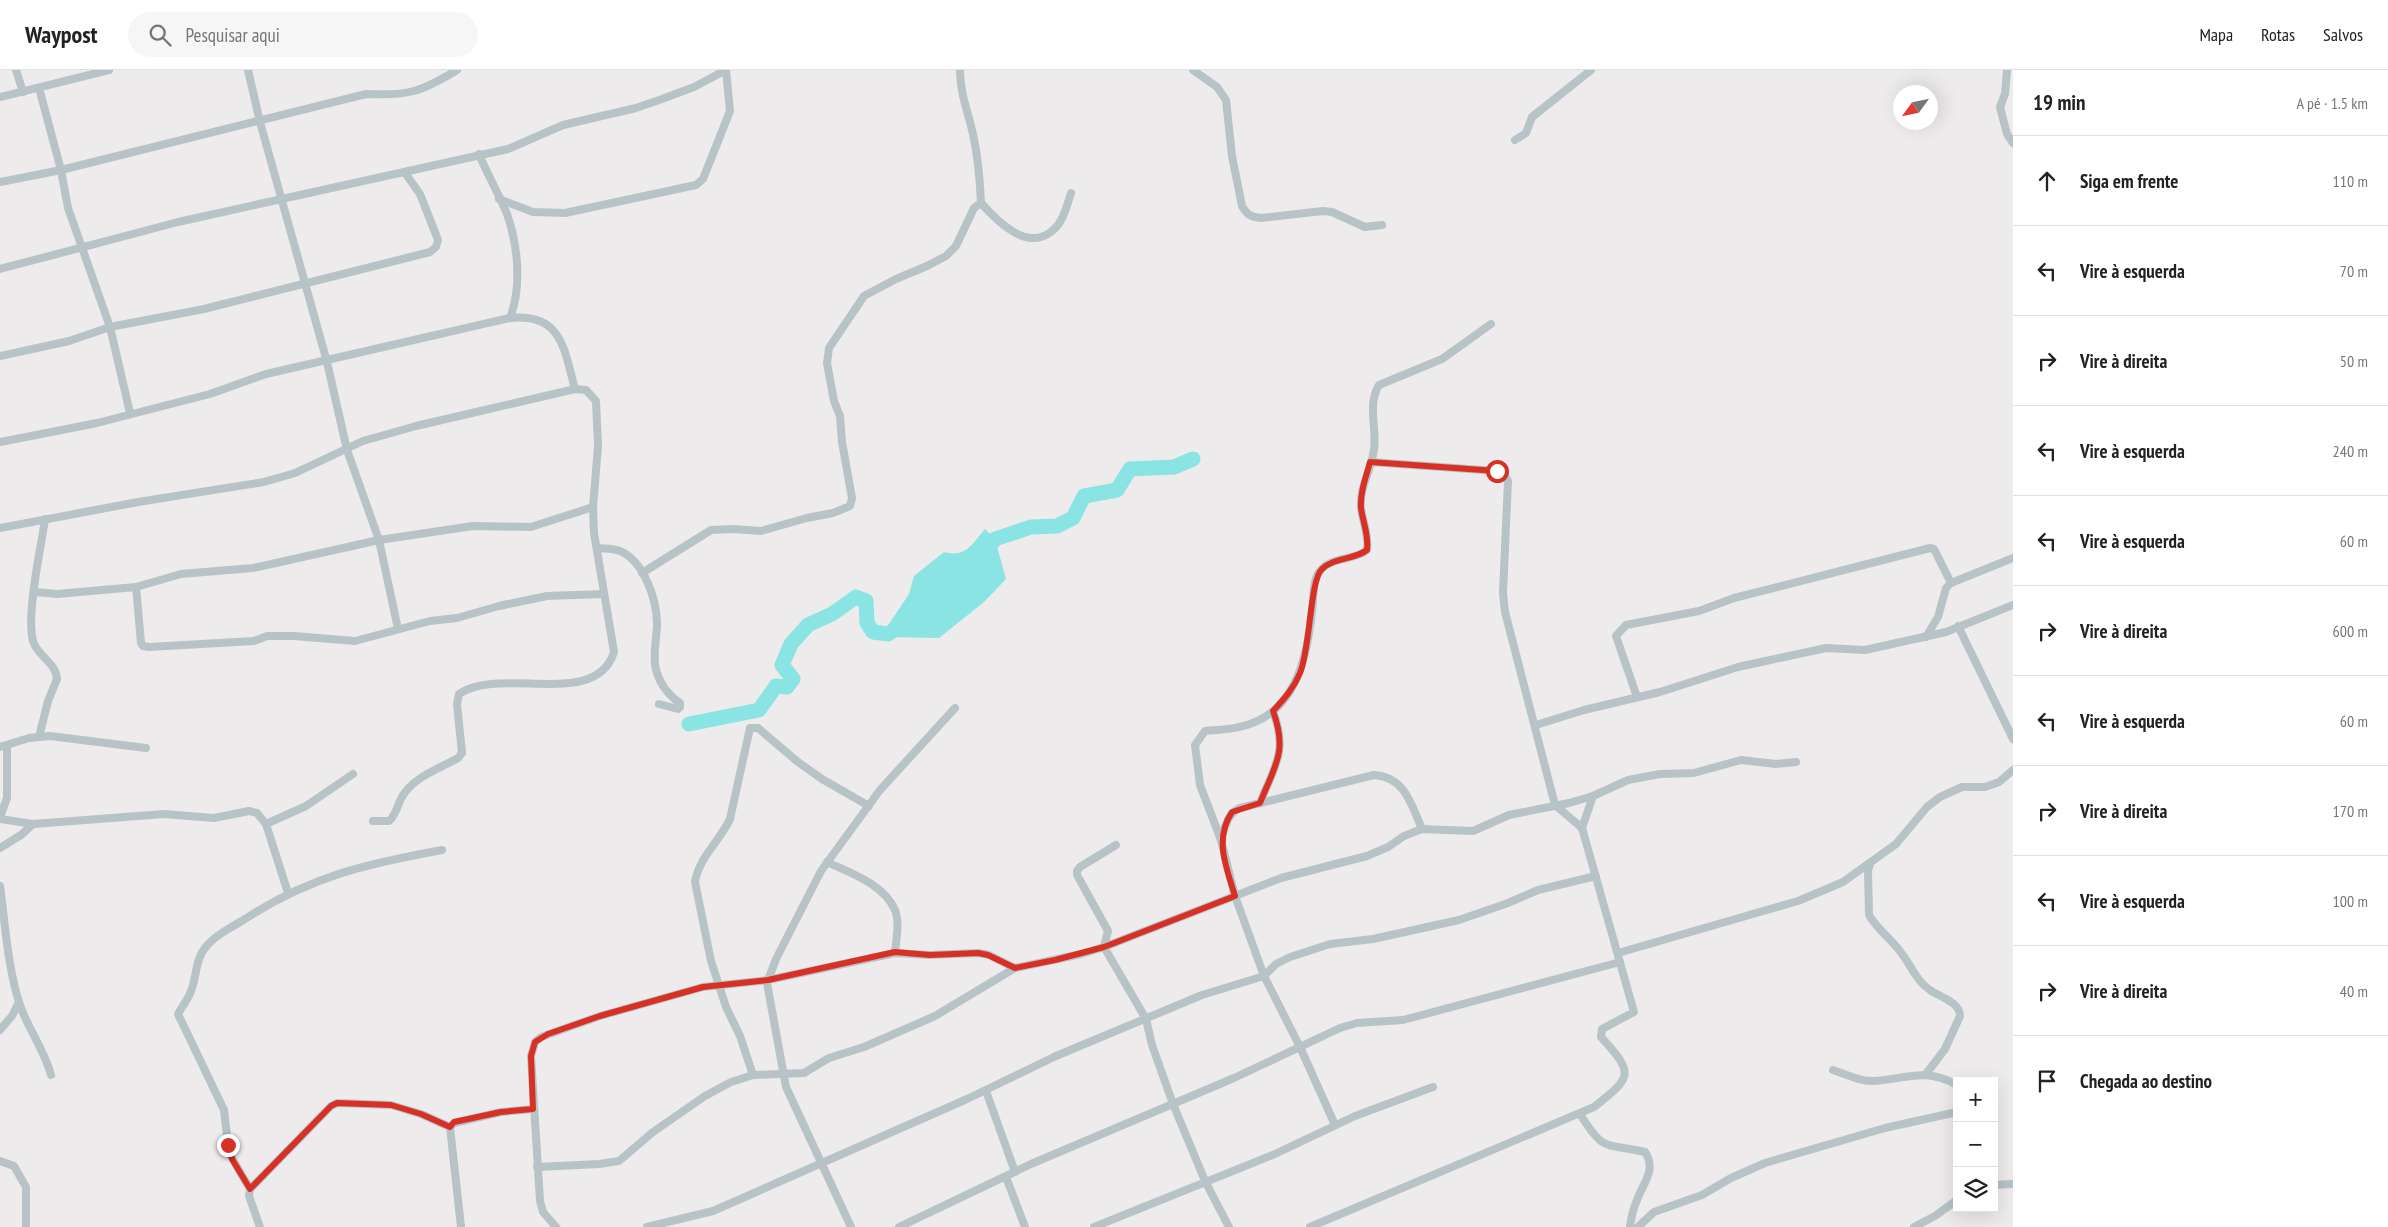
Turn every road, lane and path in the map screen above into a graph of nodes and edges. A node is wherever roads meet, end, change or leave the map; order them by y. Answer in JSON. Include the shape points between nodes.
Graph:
{"nodes":[{"id":1,"x":16,"y":70,"type":"edge"},
{"id":2,"x":109,"y":70,"type":"edge"},
{"id":3,"x":248,"y":70,"type":"edge"},
{"id":4,"x":457,"y":70,"type":"edge"},
{"id":5,"x":726,"y":70,"type":"edge"},
{"id":6,"x":960,"y":70,"type":"edge"},
{"id":7,"x":1193,"y":70,"type":"edge"},
{"id":8,"x":1591,"y":70,"type":"edge"},
{"id":9,"x":2007,"y":70,"type":"edge"},
{"id":10,"x":39,"y":88,"type":"junction"},
{"id":11,"x":23,"y":92,"type":"junction"},
{"id":12,"x":0,"y":97,"type":"edge"},
{"id":13,"x":260,"y":122,"type":"junction"},
{"id":14,"x":1515,"y":140,"type":"dead end"},
{"id":15,"x":2013,"y":143,"type":"edge"},
{"id":16,"x":479,"y":154,"type":"junction"},
{"id":17,"x":61,"y":170,"type":"junction"},
{"id":18,"x":405,"y":173,"type":"junction"},
{"id":19,"x":0,"y":182,"type":"edge"},
{"id":20,"x":1071,"y":193,"type":"dead end"},
{"id":21,"x":499,"y":199,"type":"junction"},
{"id":22,"x":282,"y":201,"type":"junction"},
{"id":23,"x":980,"y":203,"type":"junction"},
{"id":24,"x":1382,"y":224,"type":"dead end"},
{"id":25,"x":81,"y":249,"type":"junction"},
{"id":26,"x":0,"y":269,"type":"edge"},
{"id":27,"x":306,"y":282,"type":"junction"},
{"id":28,"x":510,"y":318,"type":"junction"},
{"id":29,"x":1491,"y":324,"type":"dead end"},
{"id":30,"x":110,"y":328,"type":"junction"},
{"id":31,"x":0,"y":356,"type":"edge"},
{"id":32,"x":327,"y":362,"type":"junction"},
{"id":33,"x":575,"y":389,"type":"junction"},
{"id":34,"x":130,"y":413,"type":"junction"},
{"id":35,"x":0,"y":442,"type":"edge"},
{"id":36,"x":347,"y":450,"type":"junction"},
{"id":37,"x":1370,"y":462,"type":"junction"},
{"id":38,"x":593,"y":507,"type":"junction"},
{"id":39,"x":45,"y":519,"type":"junction"},
{"id":40,"x":0,"y":528,"type":"edge"},
{"id":41,"x":380,"y":540,"type":"junction"},
{"id":42,"x":597,"y":548,"type":"junction"},
{"id":43,"x":2013,"y":558,"type":"edge"},
{"id":44,"x":642,"y":573,"type":"junction"},
{"id":45,"x":1950,"y":583,"type":"junction"},
{"id":46,"x":136,"y":587,"type":"junction"},
{"id":47,"x":35,"y":592,"type":"junction"},
{"id":48,"x":604,"y":594,"type":"junction"},
{"id":49,"x":2013,"y":605,"type":"edge"},
{"id":50,"x":1958,"y":626,"type":"junction"},
{"id":51,"x":398,"y":629,"type":"junction"},
{"id":52,"x":1926,"y":637,"type":"junction"},
{"id":53,"x":1638,"y":697,"type":"junction"},
{"id":54,"x":659,"y":704,"type":"dead end"},
{"id":55,"x":955,"y":708,"type":"dead end"},
{"id":56,"x":1273,"y":711,"type":"junction"},
{"id":57,"x":1536,"y":726,"type":"junction"},
{"id":58,"x":40,"y":737,"type":"junction"},
{"id":59,"x":2013,"y":739,"type":"edge"},
{"id":60,"x":3,"y":746,"type":"edge"},
{"id":61,"x":146,"y":748,"type":"dead end"},
{"id":62,"x":1796,"y":762,"type":"dead end"},
{"id":63,"x":2013,"y":770,"type":"edge"},
{"id":64,"x":353,"y":774,"type":"dead end"},
{"id":65,"x":1592,"y":796,"type":"junction"},
{"id":66,"x":1260,"y":803,"type":"junction"},
{"id":67,"x":1555,"y":805,"type":"junction"},
{"id":68,"x":869,"y":806,"type":"junction"},
{"id":69,"x":0,"y":818,"type":"edge"},
{"id":70,"x":373,"y":821,"type":"dead end"},
{"id":71,"x":33,"y":824,"type":"junction"},
{"id":72,"x":266,"y":824,"type":"junction"},
{"id":73,"x":1582,"y":828,"type":"junction"},
{"id":74,"x":1422,"y":829,"type":"junction"},
{"id":75,"x":1221,"y":840,"type":"junction"},
{"id":76,"x":1116,"y":845,"type":"dead end"},
{"id":77,"x":0,"y":848,"type":"edge"},
{"id":78,"x":442,"y":850,"type":"dead end"},
{"id":79,"x":827,"y":862,"type":"junction"},
{"id":80,"x":1870,"y":864,"type":"junction"},
{"id":81,"x":1596,"y":876,"type":"junction"},
{"id":82,"x":0,"y":886,"type":"edge"},
{"id":83,"x":288,"y":893,"type":"junction"},
{"id":84,"x":1235,"y":896,"type":"junction"},
{"id":85,"x":2,"y":925,"type":"edge"},
{"id":86,"x":1104,"y":947,"type":"junction"},
{"id":87,"x":895,"y":952,"type":"junction"},
{"id":88,"x":1618,"y":953,"type":"junction"},
{"id":89,"x":1620,"y":962,"type":"junction"},
{"id":90,"x":1015,"y":968,"type":"junction"},
{"id":91,"x":1264,"y":976,"type":"junction"},
{"id":92,"x":768,"y":980,"type":"junction"},
{"id":93,"x":719,"y":986,"type":"junction"},
{"id":94,"x":19,"y":1002,"type":"junction"},
{"id":95,"x":1146,"y":1019,"type":"junction"},
{"id":96,"x":0,"y":1030,"type":"edge"},
{"id":97,"x":1300,"y":1047,"type":"junction"},
{"id":98,"x":1833,"y":1070,"type":"dead end"},
{"id":99,"x":782,"y":1074,"type":"junction"},
{"id":100,"x":1926,"y":1074,"type":"junction"},
{"id":101,"x":52,"y":1075,"type":"dead end"},
{"id":102,"x":753,"y":1075,"type":"junction"},
{"id":103,"x":1953,"y":1083,"type":"edge"},
{"id":104,"x":1433,"y":1087,"type":"dead end"},
{"id":105,"x":986,"y":1091,"type":"junction"},
{"id":106,"x":1173,"y":1104,"type":"junction"},
{"id":107,"x":533,"y":1109,"type":"junction"},
{"id":108,"x":1953,"y":1113,"type":"edge"},
{"id":109,"x":1580,"y":1114,"type":"junction"},
{"id":110,"x":1336,"y":1125,"type":"junction"},
{"id":111,"x":450,"y":1127,"type":"junction"},
{"id":112,"x":0,"y":1161,"type":"edge"},
{"id":113,"x":821,"y":1164,"type":"junction"},
{"id":114,"x":537,"y":1167,"type":"junction"},
{"id":115,"x":1015,"y":1172,"type":"junction"},
{"id":116,"x":1006,"y":1177,"type":"junction"},
{"id":117,"x":1205,"y":1181,"type":"junction"},
{"id":118,"x":2013,"y":1184,"type":"edge"},
{"id":119,"x":1998,"y":1185,"type":"edge"},
{"id":120,"x":250,"y":1189,"type":"junction"},
{"id":121,"x":1953,"y":1203,"type":"edge"},
{"id":122,"x":26,"y":1227,"type":"edge"},
{"id":123,"x":260,"y":1227,"type":"edge"},
{"id":124,"x":461,"y":1227,"type":"edge"},
{"id":125,"x":556,"y":1227,"type":"edge"},
{"id":126,"x":647,"y":1227,"type":"edge"},
{"id":127,"x":851,"y":1227,"type":"edge"},
{"id":128,"x":899,"y":1227,"type":"edge"},
{"id":129,"x":1025,"y":1227,"type":"edge"},
{"id":130,"x":1094,"y":1227,"type":"edge"},
{"id":131,"x":1229,"y":1227,"type":"edge"},
{"id":132,"x":1310,"y":1227,"type":"edge"},
{"id":133,"x":1630,"y":1227,"type":"edge"},
{"id":134,"x":1638,"y":1227,"type":"edge"},
{"id":135,"x":1914,"y":1227,"type":"edge"}],
"edges":[{"from":1,"to":11,"type":"street"},
{"from":2,"to":10,"type":"street"},
{"from":3,"to":13,"type":"street"},
{"from":4,"to":13,"type":"street","via":[[424,89],[408,94],[366,94]]},
{"from":5,"to":16,"type":"street","via":[[694,87],[636,108],[563,125],[508,149]]},
{"from":5,"to":21,"type":"street","via":[[730,111],[703,179],[696,185],[565,213],[533,212]]},
{"from":6,"to":23,"type":"street","via":[[964,104],[973,135]]},
{"from":7,"to":24,"type":"street","via":[[1217,87],[1226,100],[1232,156],[1246,213],[1261,218],[1332,212],[1365,227]]},
{"from":8,"to":14,"type":"street","via":[[1532,117],[1526,133]]},
{"from":9,"to":15,"type":"street","via":[[2000,107],[2007,134]]},
{"from":10,"to":11,"type":"street"},
{"from":10,"to":17,"type":"street"},
{"from":11,"to":12,"type":"street"},
{"from":13,"to":17,"type":"street"},
{"from":13,"to":22,"type":"street"},
{"from":16,"to":18,"type":"street"},
{"from":16,"to":21,"type":"street"},
{"from":17,"to":19,"type":"street"},
{"from":17,"to":25,"type":"street","via":[[68,208]]},
{"from":18,"to":22,"type":"street"},
{"from":18,"to":27,"type":"street","via":[[426,207],[438,240],[436,247],[430,252]]},
{"from":20,"to":23,"type":"street","via":[[1054,230],[1041,238],[1021,236],[1000,225]]},
{"from":21,"to":28,"type":"street","via":[[507,214],[515,246],[516,294]]},
{"from":22,"to":25,"type":"street","via":[[178,222]]},
{"from":22,"to":27,"type":"street"},
{"from":23,"to":44,"type":"street","via":[[974,208],[956,246],[946,256],[864,296],[830,348],[827,363],[840,416],[852,498],[850,506],[761,531],[711,530]]},
{"from":25,"to":26,"type":"street"},
{"from":25,"to":30,"type":"street"},
{"from":27,"to":30,"type":"street","via":[[204,309]]},
{"from":27,"to":32,"type":"street"},
{"from":28,"to":32,"type":"street"},
{"from":28,"to":33,"type":"street","via":[[532,318],[549,325],[560,338]]},
{"from":29,"to":37,"type":"street","via":[[1442,359],[1379,385],[1374,394],[1375,434]]},
{"from":30,"to":31,"type":"street"},
{"from":30,"to":34,"type":"street"},
{"from":32,"to":34,"type":"street","via":[[266,374],[210,394]]},
{"from":32,"to":36,"type":"street"},
{"from":33,"to":36,"type":"street","via":[[416,426],[363,441]]},
{"from":33,"to":38,"type":"street","via":[[586,390],[596,401],[598,446]]},
{"from":34,"to":35,"type":"street","via":[[97,423]]},
{"from":36,"to":39,"type":"street","via":[[295,474],[264,482]]},
{"from":36,"to":41,"type":"street"},
{"from":37,"to":56,"type":"street","via":[[1361,492],[1361,508],[1369,539],[1367,550],[1360,556],[1328,564],[1316,576],[1309,642],[1301,672]]},
{"from":37,"to":57,"type":"street","via":[[1504,474],[1508,481],[1502,593]]},
{"from":38,"to":41,"type":"street","via":[[531,526],[473,526]]},
{"from":38,"to":42,"type":"street"},
{"from":39,"to":40,"type":"street"},
{"from":39,"to":47,"type":"street"},
{"from":41,"to":46,"type":"street","via":[[253,568],[181,574]]},
{"from":41,"to":51,"type":"street"},
{"from":42,"to":44,"type":"street","via":[[621,552]]},
{"from":42,"to":48,"type":"street"},
{"from":43,"to":45,"type":"street"},
{"from":44,"to":54,"type":"street","via":[[656,612],[656,670],[664,689],[680,707]]},
{"from":45,"to":52,"type":"street","via":[[1938,617]]},
{"from":45,"to":53,"type":"street","via":[[1938,555],[1930,548],[1734,598],[1699,611],[1626,625],[1616,636]]},
{"from":46,"to":47,"type":"street","via":[[58,594]]},
{"from":46,"to":51,"type":"street","via":[[141,643],[149,647],[254,641],[273,636],[354,641]]},
{"from":47,"to":58,"type":"street","via":[[32,640],[52,665],[57,678]]},
{"from":48,"to":51,"type":"street","via":[[547,596]]},
{"from":48,"to":70,"type":"street","via":[[614,652],[610,665],[598,675],[574,684],[483,683],[466,689],[459,694],[457,704],[462,754],[411,786],[389,821]]},
{"from":49,"to":50,"type":"street"},
{"from":50,"to":52,"type":"street"},
{"from":50,"to":59,"type":"street"},
{"from":52,"to":53,"type":"street","via":[[1865,650],[1826,648],[1738,666]]},
{"from":53,"to":57,"type":"street","via":[[1576,712]]},
{"from":55,"to":68,"type":"street"},
{"from":56,"to":66,"type":"street","via":[[1280,730],[1281,747]]},
{"from":56,"to":75,"type":"street","via":[[1240,727],[1205,731],[1195,744],[1200,785]]},
{"from":57,"to":67,"type":"street"},
{"from":58,"to":60,"type":"street"},
{"from":58,"to":61,"type":"street"},
{"from":60,"to":69,"type":"street","via":[[7,798]]},
{"from":62,"to":65,"type":"street","via":[[1732,762],[1713,770],[1660,774],[1628,780]]},
{"from":63,"to":80,"type":"street","via":[[1986,787],[1962,787],[1940,797],[1927,807],[1896,844]]},
{"from":64,"to":72,"type":"street","via":[[306,806]]},
{"from":65,"to":67,"type":"street"},
{"from":65,"to":73,"type":"street"},
{"from":66,"to":74,"type":"street","via":[[1374,775],[1388,776],[1407,795]]},
{"from":66,"to":75,"type":"street","via":[[1232,812]]},
{"from":67,"to":73,"type":"street"},
{"from":67,"to":74,"type":"street","via":[[1509,815],[1473,831]]},
{"from":68,"to":79,"type":"street"},
{"from":68,"to":93,"type":"street","via":[[806,768],[758,728],[750,728],[730,819],[697,869],[695,882],[703,933]]},
{"from":69,"to":71,"type":"street"},
{"from":71,"to":72,"type":"street","via":[[164,814],[214,818],[249,811],[257,813]]},
{"from":71,"to":77,"type":"street"},
{"from":72,"to":83,"type":"street"},
{"from":73,"to":81,"type":"street"},
{"from":74,"to":84,"type":"street","via":[[1367,856],[1281,878]]},
{"from":75,"to":84,"type":"street"},
{"from":76,"to":86,"type":"street","via":[[1077,871],[1108,931]]},
{"from":78,"to":83,"type":"street","via":[[347,869]]},
{"from":79,"to":87,"type":"street","via":[[866,881],[888,899],[897,921]]},
{"from":79,"to":92,"type":"street","via":[[794,922]]},
{"from":80,"to":88,"type":"street","via":[[1843,882],[1798,901]]},
{"from":80,"to":100,"type":"street","via":[[1869,915],[1872,922],[1900,951],[1921,983],[1956,1005],[1960,1011],[1946,1049]]},
{"from":81,"to":88,"type":"street"},
{"from":81,"to":91,"type":"street","via":[[1538,890],[1459,920],[1373,939],[1330,944],[1276,964]]},
{"from":82,"to":85,"type":"street"},
{"from":83,"to":120,"type":"street","via":[[228,929],[204,949],[192,991],[178,1014],[224,1110],[229,1152]]},
{"from":84,"to":86,"type":"street"},
{"from":84,"to":91,"type":"street"},
{"from":85,"to":94,"type":"street"},
{"from":86,"to":90,"type":"street"},
{"from":86,"to":95,"type":"street"},
{"from":87,"to":90,"type":"street","via":[[930,955],[978,953]]},
{"from":87,"to":92,"type":"street"},
{"from":88,"to":89,"type":"street"},
{"from":89,"to":97,"type":"street","via":[[1404,1020],[1348,1025]]},
{"from":89,"to":109,"type":"street","via":[[1634,1012],[1602,1029],[1601,1037],[1625,1066],[1626,1075],[1619,1087]]},
{"from":90,"to":99,"type":"street","via":[[935,1016],[864,1047],[829,1058],[804,1073]]},
{"from":91,"to":95,"type":"street","via":[[1202,995]]},
{"from":91,"to":97,"type":"street"},
{"from":92,"to":93,"type":"street"},
{"from":92,"to":99,"type":"street","via":[[767,992]]},
{"from":93,"to":102,"type":"street"},
{"from":93,"to":107,"type":"street","via":[[646,1002],[541,1037],[535,1042],[531,1056]]},
{"from":94,"to":96,"type":"street"},
{"from":94,"to":101,"type":"street","via":[[27,1024],[48,1060]]},
{"from":95,"to":105,"type":"street","via":[[1056,1056]]},
{"from":95,"to":106,"type":"street"},
{"from":97,"to":106,"type":"street"},
{"from":97,"to":110,"type":"street"},
{"from":98,"to":100,"type":"street","via":[[1874,1081]]},
{"from":99,"to":102,"type":"street"},
{"from":99,"to":113,"type":"street"},
{"from":100,"to":103,"type":"street"},
{"from":102,"to":114,"type":"street","via":[[705,1096],[653,1132],[619,1161]]},
{"from":104,"to":110,"type":"street"},
{"from":105,"to":113,"type":"street"},
{"from":105,"to":115,"type":"street"},
{"from":106,"to":115,"type":"street"},
{"from":106,"to":117,"type":"street"},
{"from":107,"to":111,"type":"street","via":[[454,1122]]},
{"from":107,"to":114,"type":"street"},
{"from":108,"to":134,"type":"street","via":[[1885,1128],[1765,1163],[1702,1195],[1654,1212]]},
{"from":109,"to":132,"type":"street"},
{"from":109,"to":133,"type":"street","via":[[1599,1141],[1611,1147],[1645,1152],[1650,1159],[1650,1172],[1637,1199]]},
{"from":110,"to":117,"type":"street","via":[[1275,1154]]},
{"from":111,"to":120,"type":"street","via":[[391,1105],[337,1103]]},
{"from":111,"to":124,"type":"street"},
{"from":112,"to":122,"type":"street","via":[[14,1166],[26,1187]]},
{"from":113,"to":126,"type":"street","via":[[713,1211]]},
{"from":113,"to":127,"type":"street"},
{"from":114,"to":125,"type":"street","via":[[543,1212]]},
{"from":115,"to":116,"type":"street"},
{"from":116,"to":128,"type":"street"},
{"from":116,"to":129,"type":"street"},
{"from":117,"to":130,"type":"street"},
{"from":117,"to":131,"type":"street"},
{"from":118,"to":119,"type":"street"},
{"from":120,"to":123,"type":"street","via":[[249,1196]]},
{"from":121,"to":135,"type":"street"}]}
